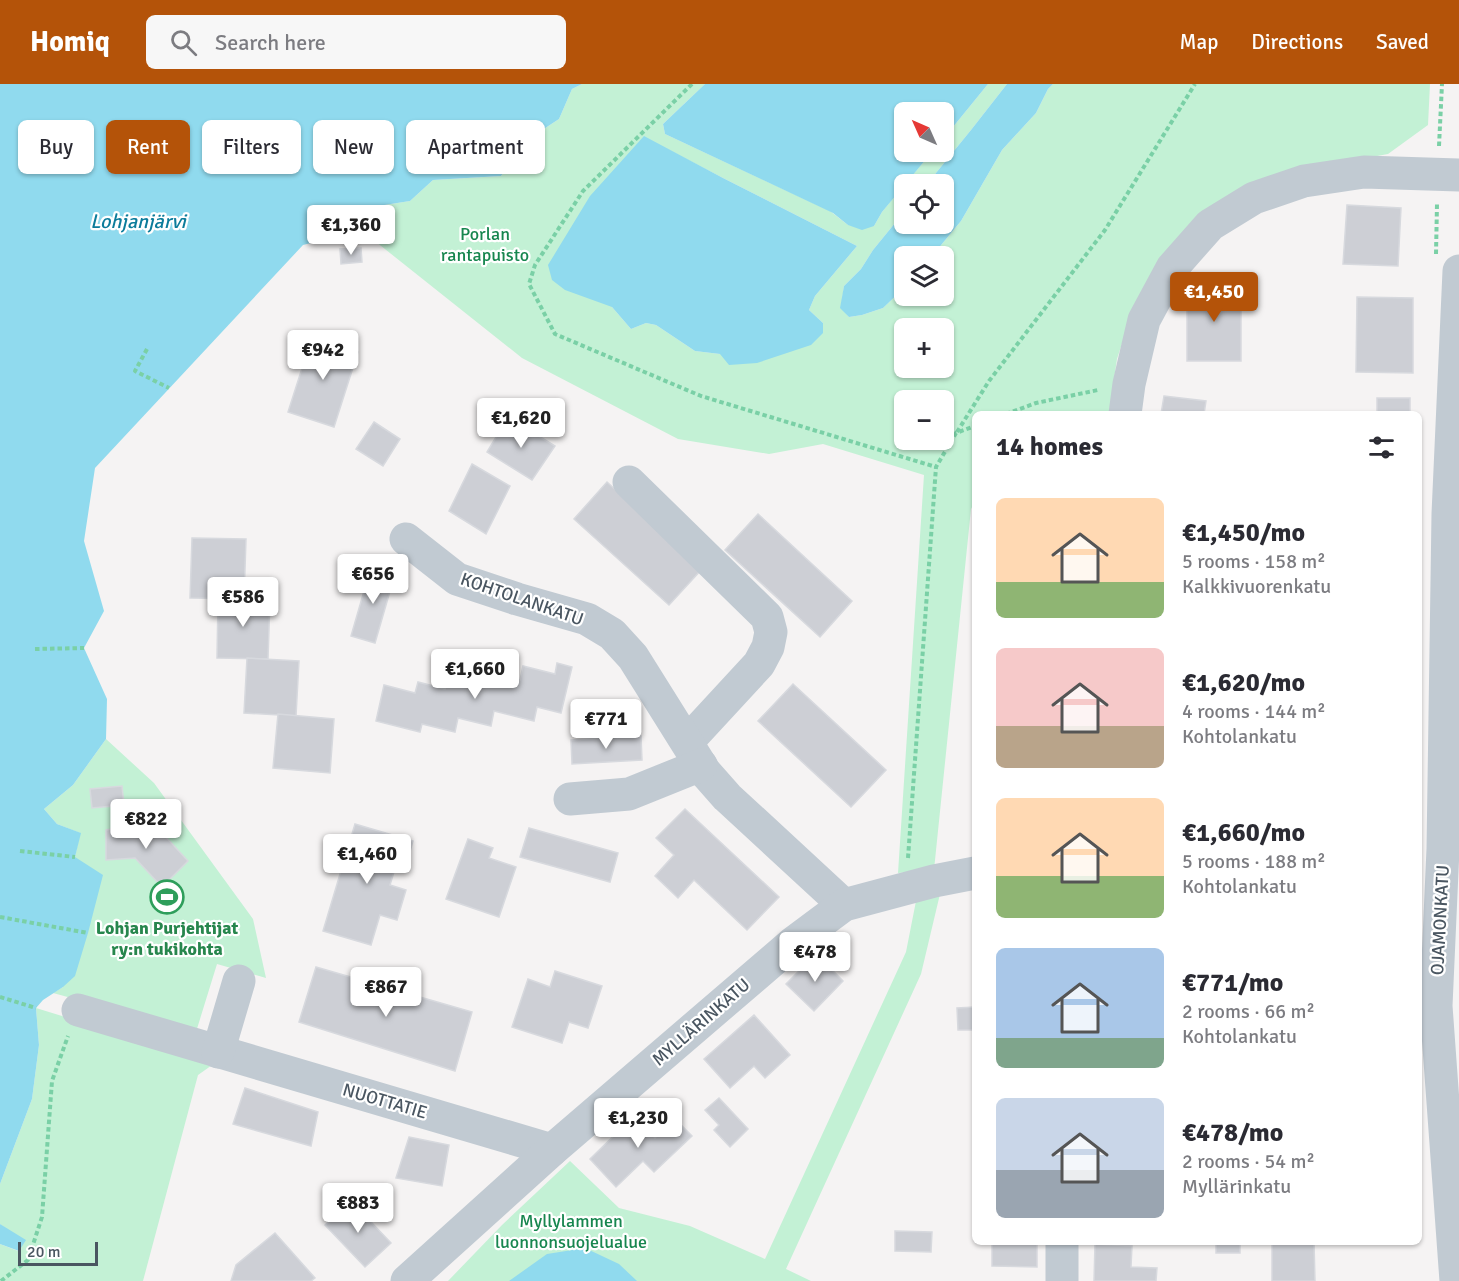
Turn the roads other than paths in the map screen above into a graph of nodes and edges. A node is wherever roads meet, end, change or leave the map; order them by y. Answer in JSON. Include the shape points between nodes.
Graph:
{"nodes":[{"id":1,"x":1459,"y":175,"type":"edge"},
{"id":2,"x":1459,"y":271,"type":"edge"},
{"id":3,"x":1127,"y":399,"type":"edge"},
{"id":4,"x":629,"y":482,"type":"dead end"},
{"id":5,"x":406,"y":539,"type":"dead end"},
{"id":6,"x":694,"y":754,"type":"junction"},
{"id":7,"x":570,"y":799,"type":"dead end"},
{"id":8,"x":1440,"y":849,"type":"edge"},
{"id":9,"x":972,"y":874,"type":"edge"},
{"id":10,"x":844,"y":905,"type":"junction"},
{"id":11,"x":239,"y":981,"type":"dead end"},
{"id":12,"x":78,"y":1010,"type":"road end"},
{"id":13,"x":218,"y":1052,"type":"junction"},
{"id":14,"x":552,"y":1150,"type":"junction"},
{"id":15,"x":1062,"y":1245,"type":"edge"},
{"id":16,"x":407,"y":1281,"type":"edge"},
{"id":17,"x":1062,"y":1281,"type":"edge"},
{"id":18,"x":1456,"y":1281,"type":"edge"}],
"edges":[{"from":1,"to":3,"type":"street","via":[[1364,172],[1304,182],[1254,198],[1210,225],[1172,268],[1144,320]]},
{"from":2,"to":8,"type":"street","name":"OJAMONKATU","via":[[1448,514]]},
{"from":4,"to":6,"type":"street","via":[[767,617],[771,632],[759,663]]},
{"from":5,"to":6,"type":"street","name":"KOHTOLANKATU","via":[[457,579],[587,619],[612,634],[633,657]]},
{"from":6,"to":7,"type":"street","via":[[629,794]]},
{"from":6,"to":10,"type":"street","name":"KOHTOLANKATU","via":[[727,797]]},
{"from":8,"to":18,"type":"street","name":"OJAMONKATU","via":[[1436,1006]]},
{"from":9,"to":10,"type":"street","name":"MYLLÄRINKATU"},
{"from":10,"to":14,"type":"street","name":"MYLLÄRINKATU","via":[[793,943]]},
{"from":11,"to":13,"type":"street"},
{"from":12,"to":13,"type":"street","name":"NUOTTATIE"},
{"from":13,"to":14,"type":"street","name":"NUOTTATIE"},
{"from":14,"to":16,"type":"street","name":"MYLLÄRINKATU"},
{"from":15,"to":17,"type":"street"}]}
